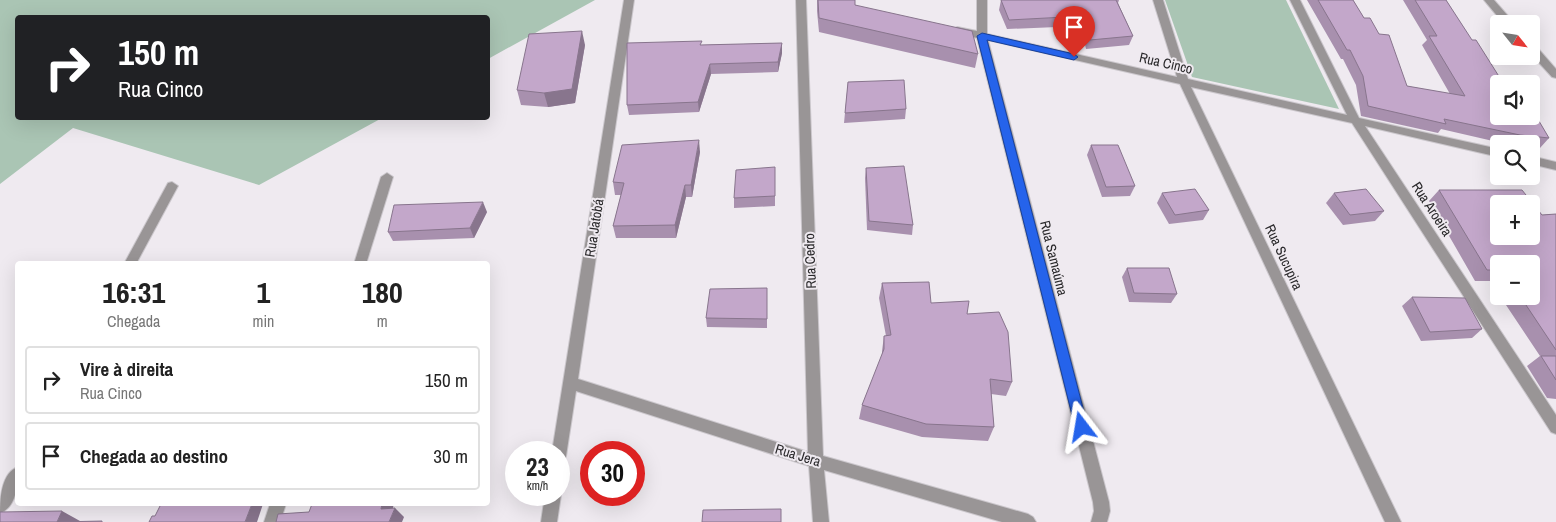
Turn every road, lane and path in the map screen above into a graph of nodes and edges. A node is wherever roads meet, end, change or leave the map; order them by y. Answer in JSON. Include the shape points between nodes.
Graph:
{"nodes":[{"id":1,"x":629,"y":0,"type":"edge"},
{"id":2,"x":801,"y":0,"type":"edge"},
{"id":3,"x":982,"y":0,"type":"edge"},
{"id":4,"x":1158,"y":0,"type":"edge"},
{"id":5,"x":1295,"y":0,"type":"edge"},
{"id":6,"x":1489,"y":0,"type":"edge"},
{"id":7,"x":1502,"y":15,"type":"edge"},
{"id":8,"x":943,"y":27,"type":"edge"},
{"id":9,"x":982,"y":36,"type":"junction"},
{"id":10,"x":1540,"y":58,"type":"edge"},
{"id":11,"x":1556,"y":75,"type":"edge"},
{"id":12,"x":1184,"y":82,"type":"junction"},
{"id":13,"x":1355,"y":120,"type":"junction"},
{"id":14,"x":1490,"y":151,"type":"edge"},
{"id":15,"x":1540,"y":162,"type":"edge"},
{"id":16,"x":1556,"y":166,"type":"edge"},
{"id":17,"x":387,"y":177,"type":"dead end"},
{"id":18,"x":172,"y":186,"type":"dead end"},
{"id":19,"x":132,"y":261,"type":"edge"},
{"id":20,"x":361,"y":261,"type":"edge"},
{"id":21,"x":570,"y":383,"type":"junction"},
{"id":22,"x":1556,"y":427,"type":"edge"},
{"id":23,"x":561,"y":441,"type":"edge"},
{"id":24,"x":816,"y":460,"type":"junction"},
{"id":25,"x":15,"y":479,"type":"edge"},
{"id":26,"x":0,"y":506,"type":"edge"},
{"id":27,"x":277,"y":506,"type":"edge"},
{"id":28,"x":551,"y":506,"type":"edge"},
{"id":29,"x":272,"y":522,"type":"edge"},
{"id":30,"x":549,"y":522,"type":"edge"},
{"id":31,"x":821,"y":522,"type":"edge"},
{"id":32,"x":1028,"y":522,"type":"edge"},
{"id":33,"x":1099,"y":522,"type":"edge"},
{"id":34,"x":1393,"y":522,"type":"edge"}],
"edges":[{"from":1,"to":21,"type":"street","name":"Rua Jatobá"},
{"from":2,"to":24,"type":"street","name":"Rua Cedro"},
{"from":3,"to":9,"type":"street","name":"Rua Samaúma"},
{"from":4,"to":12,"type":"street","name":"Rua Sucupira"},
{"from":5,"to":13,"type":"street","name":"Rua Aroeira"},
{"from":6,"to":7,"type":"street"},
{"from":8,"to":9,"type":"street","name":"Rua Cinco"},
{"from":9,"to":12,"type":"street","name":"Rua Cinco"},
{"from":9,"to":33,"type":"street","name":"Rua Samaúma","via":[[1101,502]]},
{"from":10,"to":11,"type":"street"},
{"from":12,"to":13,"type":"street","name":"Rua Cinco"},
{"from":12,"to":34,"type":"street","name":"Rua Sucupira"},
{"from":13,"to":14,"type":"street","name":"Rua Cinco"},
{"from":13,"to":22,"type":"street","name":"Rua Aroeira"},
{"from":15,"to":16,"type":"street"},
{"from":17,"to":20,"type":"street"},
{"from":18,"to":19,"type":"street"},
{"from":21,"to":23,"type":"street","name":"Rua Jatobá"},
{"from":21,"to":24,"type":"street","name":"Rua Jera"},
{"from":24,"to":31,"type":"street","name":"Rua Cedro"},
{"from":24,"to":32,"type":"street","name":"Rua Jera"},
{"from":25,"to":26,"type":"street"},
{"from":27,"to":29,"type":"street"},
{"from":28,"to":30,"type":"street"}]}
